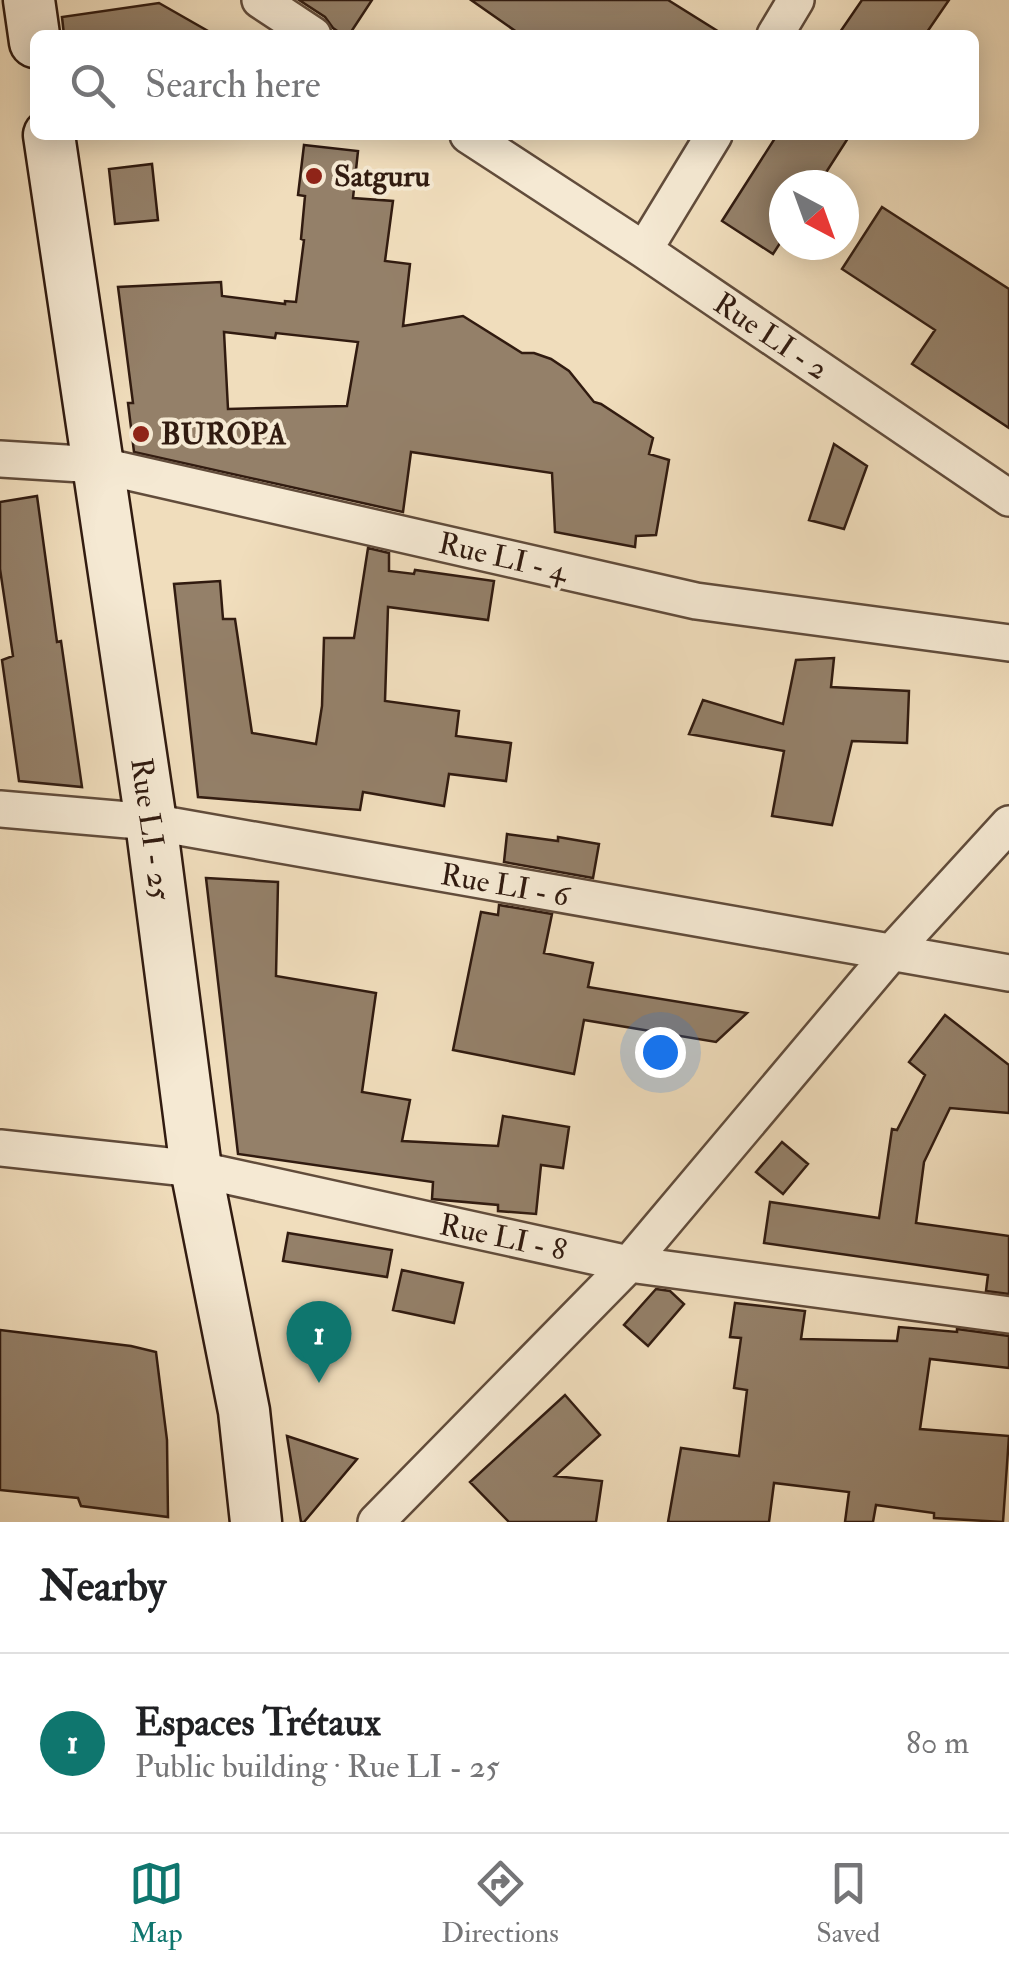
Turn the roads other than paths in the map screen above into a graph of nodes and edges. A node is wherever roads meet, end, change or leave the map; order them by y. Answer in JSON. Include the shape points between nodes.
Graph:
{"nodes":[{"id":1,"x":260,"y":0,"type":"edge"},
{"id":2,"x":796,"y":0,"type":"edge"},
{"id":3,"x":306,"y":30,"type":"edge"},
{"id":4,"x":778,"y":30,"type":"edge"},
{"id":5,"x":50,"y":140,"type":"edge"},
{"id":6,"x":476,"y":140,"type":"edge"},
{"id":7,"x":711,"y":140,"type":"edge"},
{"id":8,"x":644,"y":250,"type":"junction"},
{"id":9,"x":0,"y":459,"type":"edge"},
{"id":10,"x":98,"y":465,"type":"junction"},
{"id":11,"x":1009,"y":498,"type":"edge"},
{"id":12,"x":1009,"y":643,"type":"edge"},
{"id":13,"x":0,"y":809,"type":"edge"},
{"id":14,"x":151,"y":822,"type":"junction"},
{"id":15,"x":1009,"y":824,"type":"edge"},
{"id":16,"x":891,"y":954,"type":"junction"},
{"id":17,"x":1009,"y":973,"type":"edge"},
{"id":18,"x":0,"y":1148,"type":"edge"},
{"id":19,"x":196,"y":1169,"type":"junction"},
{"id":20,"x":628,"y":1264,"type":"junction"},
{"id":21,"x":1009,"y":1315,"type":"edge"},
{"id":22,"x":256,"y":1522,"type":"edge"},
{"id":23,"x":376,"y":1522,"type":"edge"}],
"edges":[{"from":1,"to":3,"type":"street"},
{"from":2,"to":4,"type":"street"},
{"from":5,"to":10,"type":"street","name":"Rue LI - 25"},
{"from":6,"to":8,"type":"street","name":"Rue LI - 2"},
{"from":7,"to":8,"type":"street"},
{"from":8,"to":11,"type":"street","name":"Rue LI - 2"},
{"from":9,"to":10,"type":"street","name":"Rue LI - 4"},
{"from":10,"to":12,"type":"street","name":"Rue LI - 4","via":[[696,600]]},
{"from":10,"to":14,"type":"street","name":"Rue LI - 25"},
{"from":13,"to":14,"type":"street","name":"Rue LI - 6"},
{"from":14,"to":16,"type":"street","name":"Rue LI - 6"},
{"from":14,"to":19,"type":"street","name":"Rue LI - 25"},
{"from":15,"to":16,"type":"street"},
{"from":16,"to":17,"type":"street","name":"Rue LI - 6"},
{"from":16,"to":20,"type":"street"},
{"from":18,"to":19,"type":"street","name":"Rue LI - 8"},
{"from":19,"to":20,"type":"street","name":"Rue LI - 8"},
{"from":19,"to":22,"type":"street","name":"Rue LI - 25","via":[[244,1411]]},
{"from":20,"to":21,"type":"street","name":"Rue LI - 8"},
{"from":20,"to":23,"type":"street"}]}
